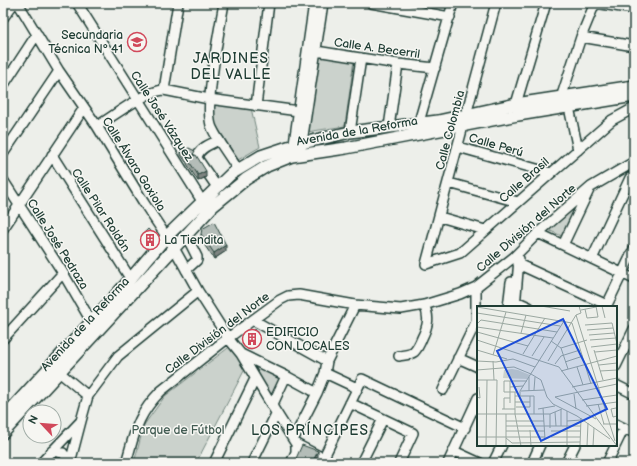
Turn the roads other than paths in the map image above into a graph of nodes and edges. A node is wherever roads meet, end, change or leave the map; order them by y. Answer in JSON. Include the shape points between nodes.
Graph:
{"nodes":[{"id":1,"x":14,"y":3,"type":"edge"},
{"id":2,"x":18,"y":3,"type":"edge"},
{"id":3,"x":77,"y":3,"type":"edge"},
{"id":4,"x":178,"y":3,"type":"edge"},
{"id":5,"x":224,"y":3,"type":"edge"},
{"id":6,"x":270,"y":3,"type":"edge"},
{"id":7,"x":314,"y":3,"type":"edge"},
{"id":8,"x":323,"y":3,"type":"edge"},
{"id":9,"x":371,"y":3,"type":"edge"},
{"id":10,"x":453,"y":3,"type":"edge"},
{"id":11,"x":496,"y":3,"type":"edge"},
{"id":12,"x":546,"y":3,"type":"edge"},
{"id":13,"x":595,"y":3,"type":"edge"},
{"id":14,"x":634,"y":9,"type":"edge"},
{"id":15,"x":450,"y":17,"type":"junction"},
{"id":16,"x":3,"y":18,"type":"edge"},
{"id":17,"x":37,"y":34,"type":"junction"},
{"id":18,"x":581,"y":37,"type":"junction"},
{"id":19,"x":634,"y":46,"type":"edge"},
{"id":20,"x":316,"y":51,"type":"junction"},
{"id":21,"x":361,"y":58,"type":"junction"},
{"id":22,"x":398,"y":64,"type":"junction"},
{"id":23,"x":435,"y":68,"type":"junction"},
{"id":24,"x":59,"y":71,"type":"junction"},
{"id":25,"x":3,"y":86,"type":"edge"},
{"id":26,"x":634,"y":86,"type":"edge"},
{"id":27,"x":164,"y":90,"type":"junction"},
{"id":28,"x":634,"y":96,"type":"edge"},
{"id":29,"x":209,"y":99,"type":"junction"},
{"id":30,"x":137,"y":100,"type":"junction"},
{"id":31,"x":564,"y":104,"type":"junction"},
{"id":32,"x":256,"y":106,"type":"junction"},
{"id":33,"x":84,"y":108,"type":"junction"},
{"id":34,"x":634,"y":108,"type":"edge"},
{"id":35,"x":517,"y":109,"type":"junction"},
{"id":36,"x":303,"y":112,"type":"junction"},
{"id":37,"x":464,"y":121,"type":"junction"},
{"id":38,"x":97,"y":126,"type":"junction"},
{"id":39,"x":389,"y":127,"type":"junction"},
{"id":40,"x":417,"y":129,"type":"junction"},
{"id":41,"x":350,"y":132,"type":"junction"},
{"id":42,"x":219,"y":140,"type":"junction"},
{"id":43,"x":458,"y":147,"type":"junction"},
{"id":44,"x":297,"y":150,"type":"junction"},
{"id":45,"x":578,"y":150,"type":"junction"},
{"id":46,"x":3,"y":154,"type":"edge"},
{"id":47,"x":52,"y":155,"type":"junction"},
{"id":48,"x":634,"y":162,"type":"edge"},
{"id":49,"x":238,"y":170,"type":"junction"},
{"id":50,"x":618,"y":171,"type":"junction"},
{"id":51,"x":551,"y":173,"type":"junction"},
{"id":52,"x":632,"y":179,"type":"edge"},
{"id":53,"x":3,"y":180,"type":"edge"},
{"id":54,"x":449,"y":183,"type":"junction"},
{"id":55,"x":217,"y":187,"type":"junction"},
{"id":56,"x":591,"y":187,"type":"junction"},
{"id":57,"x":202,"y":201,"type":"junction"},
{"id":58,"x":518,"y":202,"type":"junction"},
{"id":59,"x":19,"y":206,"type":"junction"},
{"id":60,"x":440,"y":217,"type":"junction"},
{"id":61,"x":3,"y":228,"type":"edge"},
{"id":62,"x":485,"y":230,"type":"junction"},
{"id":63,"x":538,"y":233,"type":"junction"},
{"id":64,"x":186,"y":235,"type":"junction"},
{"id":65,"x":166,"y":237,"type":"junction"},
{"id":66,"x":563,"y":245,"type":"junction"},
{"id":67,"x":174,"y":248,"type":"junction"},
{"id":68,"x":634,"y":249,"type":"edge"},
{"id":69,"x":517,"y":258,"type":"junction"},
{"id":70,"x":592,"y":259,"type":"junction"},
{"id":71,"x":426,"y":264,"type":"joint"},
{"id":72,"x":186,"y":270,"type":"junction"},
{"id":73,"x":63,"y":273,"type":"junction"},
{"id":74,"x":622,"y":274,"type":"junction"},
{"id":75,"x":130,"y":278,"type":"junction"},
{"id":76,"x":634,"y":279,"type":"edge"},
{"id":77,"x":476,"y":287,"type":"junction"},
{"id":78,"x":198,"y":291,"type":"junction"},
{"id":79,"x":512,"y":304,"type":"edge"},
{"id":80,"x":355,"y":305,"type":"junction"},
{"id":81,"x":424,"y":305,"type":"junction"},
{"id":82,"x":523,"y":306,"type":"edge"},
{"id":83,"x":606,"y":306,"type":"edge"},
{"id":84,"x":253,"y":320,"type":"junction"},
{"id":85,"x":91,"y":321,"type":"junction"},
{"id":86,"x":634,"y":329,"type":"edge"},
{"id":87,"x":228,"y":338,"type":"junction"},
{"id":88,"x":3,"y":339,"type":"edge"},
{"id":89,"x":241,"y":354,"type":"junction"},
{"id":90,"x":399,"y":356,"type":"dead end"},
{"id":91,"x":458,"y":358,"type":"junction"},
{"id":92,"x":327,"y":361,"type":"junction"},
{"id":93,"x":617,"y":364,"type":"edge"},
{"id":94,"x":477,"y":367,"type":"edge"},
{"id":95,"x":59,"y":372,"type":"junction"},
{"id":96,"x":325,"y":373,"type":"junction"},
{"id":97,"x":286,"y":376,"type":"junction"},
{"id":98,"x":255,"y":378,"type":"junction"},
{"id":99,"x":617,"y":386,"type":"edge"},
{"id":100,"x":357,"y":388,"type":"junction"},
{"id":101,"x":443,"y":390,"type":"dead end"},
{"id":102,"x":317,"y":393,"type":"junction"},
{"id":103,"x":634,"y":394,"type":"edge"},
{"id":104,"x":88,"y":396,"type":"junction"},
{"id":105,"x":477,"y":400,"type":"edge"},
{"id":106,"x":350,"y":403,"type":"junction"},
{"id":107,"x":274,"y":410,"type":"junction"},
{"id":108,"x":3,"y":418,"type":"edge"},
{"id":109,"x":383,"y":419,"type":"junction"},
{"id":110,"x":80,"y":421,"type":"junction"},
{"id":111,"x":620,"y":426,"type":"edge"},
{"id":112,"x":465,"y":428,"type":"junction"},
{"id":113,"x":3,"y":433,"type":"edge"},
{"id":114,"x":634,"y":433,"type":"edge"},
{"id":115,"x":295,"y":441,"type":"junction"},
{"id":116,"x":502,"y":446,"type":"edge"},
{"id":117,"x":540,"y":446,"type":"edge"},
{"id":118,"x":574,"y":446,"type":"edge"},
{"id":119,"x":613,"y":446,"type":"edge"},
{"id":120,"x":52,"y":451,"type":"junction"},
{"id":121,"x":454,"y":451,"type":"junction"},
{"id":122,"x":322,"y":460,"type":"edge"},
{"id":123,"x":70,"y":462,"type":"edge"},
{"id":124,"x":41,"y":463,"type":"edge"},
{"id":125,"x":126,"y":463,"type":"edge"},
{"id":126,"x":214,"y":463,"type":"edge"},
{"id":127,"x":252,"y":463,"type":"edge"},
{"id":128,"x":291,"y":463,"type":"edge"},
{"id":129,"x":361,"y":463,"type":"edge"},
{"id":130,"x":399,"y":463,"type":"edge"},
{"id":131,"x":448,"y":463,"type":"edge"},
{"id":132,"x":480,"y":463,"type":"edge"},
{"id":133,"x":494,"y":463,"type":"edge"},
{"id":134,"x":532,"y":463,"type":"edge"},
{"id":135,"x":566,"y":463,"type":"edge"},
{"id":136,"x":607,"y":463,"type":"edge"}],
"edges":[{"from":1,"to":16,"type":"street"},
{"from":2,"to":17,"type":"street","name":"Calle Álvaro Gaxiola"},
{"from":3,"to":30,"type":"street","name":"Calle José Vázquez"},
{"from":4,"to":27,"type":"street"},
{"from":5,"to":29,"type":"street"},
{"from":6,"to":32,"type":"street"},
{"from":7,"to":36,"type":"street"},
{"from":8,"to":20,"type":"street"},
{"from":9,"to":15,"type":"street"},
{"from":10,"to":15,"type":"street"},
{"from":11,"to":37,"type":"street","name":"Calle Colombia"},
{"from":12,"to":35,"type":"street"},
{"from":13,"to":14,"type":"street"},
{"from":13,"to":18,"type":"street"},
{"from":15,"to":23,"type":"street"},
{"from":17,"to":24,"type":"street","name":"Calle Álvaro Gaxiola"},
{"from":17,"to":25,"type":"street"},
{"from":18,"to":19,"type":"street"},
{"from":18,"to":31,"type":"street"},
{"from":20,"to":21,"type":"street","name":"Calle A. Becerril"},
{"from":20,"to":36,"type":"street"},
{"from":21,"to":22,"type":"street","name":"Calle A. Becerril"},
{"from":21,"to":41,"type":"street"},
{"from":22,"to":23,"type":"street","name":"Calle A. Becerril"},
{"from":22,"to":39,"type":"street"},
{"from":23,"to":40,"type":"street"},
{"from":24,"to":33,"type":"street","name":"Calle Álvaro Gaxiola"},
{"from":24,"to":46,"type":"street"},
{"from":26,"to":31,"type":"main road","name":"Avenida de la Reforma"},
{"from":27,"to":29,"type":"street"},
{"from":27,"to":30,"type":"street","via":[[157,90]]},
{"from":28,"to":31,"type":"main road","name":"Avenida de la Reforma"},
{"from":29,"to":32,"type":"street"},
{"from":29,"to":42,"type":"street","via":[[211,127]]},
{"from":30,"to":38,"type":"street"},
{"from":30,"to":57,"type":"street","name":"Calle José Vázquez"},
{"from":31,"to":35,"type":"main road","name":"Avenida de la Reforma"},
{"from":31,"to":45,"type":"street"},
{"from":32,"to":36,"type":"street"},
{"from":33,"to":38,"type":"street","name":"Calle Álvaro Gaxiola"},
{"from":33,"to":47,"type":"street"},
{"from":34,"to":45,"type":"street","name":"Calle Brasil","via":[[612,120]]},
{"from":35,"to":37,"type":"main road","name":"Avenida de la Reforma"},
{"from":36,"to":44,"type":"street"},
{"from":37,"to":40,"type":"main road","name":"Avenida de la Reforma"},
{"from":37,"to":43,"type":"street","name":"Calle Colombia"},
{"from":38,"to":65,"type":"street","name":"Calle Álvaro Gaxiola"},
{"from":39,"to":40,"type":"main road","name":"Avenida de la Reforma"},
{"from":39,"to":41,"type":"main road","name":"Avenida de la Reforma"},
{"from":40,"to":44,"type":"main road","name":"Avenida de la Reforma","via":[[346,148]]},
{"from":41,"to":44,"type":"main road","name":"Avenida de la Reforma"},
{"from":42,"to":49,"type":"street"},
{"from":42,"to":55,"type":"street","via":[[197,154],[197,158]]},
{"from":43,"to":51,"type":"street","name":"Calle Perú"},
{"from":43,"to":54,"type":"street","name":"Calle Colombia"},
{"from":44,"to":49,"type":"main road","name":"Avenida de la Reforma","via":[[261,156]]},
{"from":44,"to":64,"type":"main road","name":"Avenida de la Reforma","via":[[246,179],[213,206]]},
{"from":45,"to":51,"type":"street","name":"Calle Brasil"},
{"from":47,"to":59,"type":"street"},
{"from":47,"to":75,"type":"street","name":"Calle Pilar Roldán"},
{"from":48,"to":50,"type":"street","name":"Calle División del Norte"},
{"from":49,"to":55,"type":"main road","name":"Avenida de la Reforma"},
{"from":50,"to":52,"type":"street"},
{"from":50,"to":56,"type":"street","name":"Calle División del Norte"},
{"from":51,"to":58,"type":"street","name":"Calle Brasil"},
{"from":52,"to":70,"type":"street"},
{"from":53,"to":59,"type":"street","name":"Calle José Pedraza"},
{"from":54,"to":58,"type":"street"},
{"from":54,"to":60,"type":"street","name":"Calle Colombia"},
{"from":55,"to":57,"type":"main road","name":"Avenida de la Reforma"},
{"from":56,"to":63,"type":"street","name":"Calle División del Norte"},
{"from":56,"to":66,"type":"street"},
{"from":57,"to":65,"type":"main road","name":"Avenida de la Reforma"},
{"from":58,"to":62,"type":"street","name":"Calle Brasil"},
{"from":59,"to":61,"type":"street"},
{"from":59,"to":73,"type":"street","name":"Calle José Pedraza"},
{"from":60,"to":62,"type":"street"},
{"from":60,"to":71,"type":"street","name":"Calle Colombia"},
{"from":62,"to":71,"type":"street","name":"Calle Brasil","via":[[460,253]]},
{"from":63,"to":66,"type":"street"},
{"from":63,"to":69,"type":"street","name":"Calle División del Norte"},
{"from":64,"to":67,"type":"main road","name":"Avenida de la Reforma"},
{"from":64,"to":72,"type":"street","via":[[197,257]]},
{"from":65,"to":67,"type":"street","name":"Calle Álvaro Gaxiola"},
{"from":65,"to":75,"type":"main road","name":"Avenida de la Reforma"},
{"from":66,"to":70,"type":"street"},
{"from":67,"to":72,"type":"street","name":"Calle Álvaro Gaxiola"},
{"from":67,"to":95,"type":"main road","name":"Avenida de la Reforma"},
{"from":68,"to":74,"type":"street"},
{"from":69,"to":77,"type":"street","name":"Calle División del Norte"},
{"from":69,"to":79,"type":"street"},
{"from":69,"to":83,"type":"street"},
{"from":70,"to":74,"type":"street"},
{"from":72,"to":78,"type":"street","name":"Calle Álvaro Gaxiola"},
{"from":73,"to":85,"type":"street","name":"Calle José Pedraza"},
{"from":73,"to":88,"type":"street"},
{"from":74,"to":76,"type":"street"},
{"from":74,"to":83,"type":"street"},
{"from":75,"to":85,"type":"main road","name":"Avenida de la Reforma"},
{"from":77,"to":81,"type":"street","name":"Calle División del Norte"},
{"from":77,"to":91,"type":"street","via":[[476,322]]},
{"from":78,"to":87,"type":"street","name":"Calle Álvaro Gaxiola"},
{"from":78,"to":104,"type":"street","via":[[118,356]]},
{"from":79,"to":82,"type":"street"},
{"from":80,"to":81,"type":"street","name":"Calle División del Norte","via":[[401,309]]},
{"from":80,"to":84,"type":"street","name":"Calle División del Norte","via":[[299,295],[288,296]]},
{"from":80,"to":92,"type":"street"},
{"from":81,"to":90,"type":"street","via":[[427,328],[415,351],[409,355]]},
{"from":84,"to":87,"type":"street","name":"Calle División del Norte"},
{"from":84,"to":92,"type":"street"},
{"from":85,"to":108,"type":"main road","name":"Avenida de la Reforma"},
{"from":86,"to":93,"type":"street"},
{"from":87,"to":89,"type":"street","name":"Calle Álvaro Gaxiola"},
{"from":87,"to":125,"type":"street","name":"Calle División del Norte","via":[[154,398],[137,424]]},
{"from":89,"to":97,"type":"street"},
{"from":89,"to":98,"type":"street","name":"Calle Álvaro Gaxiola"},
{"from":91,"to":94,"type":"street"},
{"from":91,"to":101,"type":"street"},
{"from":92,"to":96,"type":"street"},
{"from":95,"to":104,"type":"street"},
{"from":95,"to":113,"type":"main road","name":"Avenida de la Reforma"},
{"from":96,"to":100,"type":"street"},
{"from":96,"to":102,"type":"street"},
{"from":97,"to":102,"type":"street"},
{"from":97,"to":107,"type":"street"},
{"from":98,"to":107,"type":"street","name":"Calle Álvaro Gaxiola"},
{"from":98,"to":126,"type":"street"},
{"from":99,"to":103,"type":"street"},
{"from":100,"to":106,"type":"street"},
{"from":100,"to":112,"type":"street","via":[[362,379]]},
{"from":102,"to":115,"type":"street"},
{"from":104,"to":110,"type":"street"},
{"from":105,"to":112,"type":"street"},
{"from":106,"to":109,"type":"street"},
{"from":106,"to":122,"type":"street"},
{"from":107,"to":115,"type":"street","name":"Calle Álvaro Gaxiola"},
{"from":107,"to":127,"type":"street"},
{"from":109,"to":129,"type":"street"},
{"from":109,"to":130,"type":"street","via":[[413,433]]},
{"from":110,"to":120,"type":"street"},
{"from":110,"to":123,"type":"street"},
{"from":111,"to":114,"type":"street"},
{"from":112,"to":121,"type":"street"},
{"from":115,"to":122,"type":"street"},
{"from":115,"to":128,"type":"street","via":[[296,452]]},
{"from":116,"to":133,"type":"street"},
{"from":117,"to":134,"type":"street"},
{"from":118,"to":135,"type":"street"},
{"from":119,"to":136,"type":"street"},
{"from":120,"to":123,"type":"street","via":[[63,453]]},
{"from":120,"to":124,"type":"street"},
{"from":121,"to":131,"type":"street"},
{"from":121,"to":132,"type":"street"}]}
